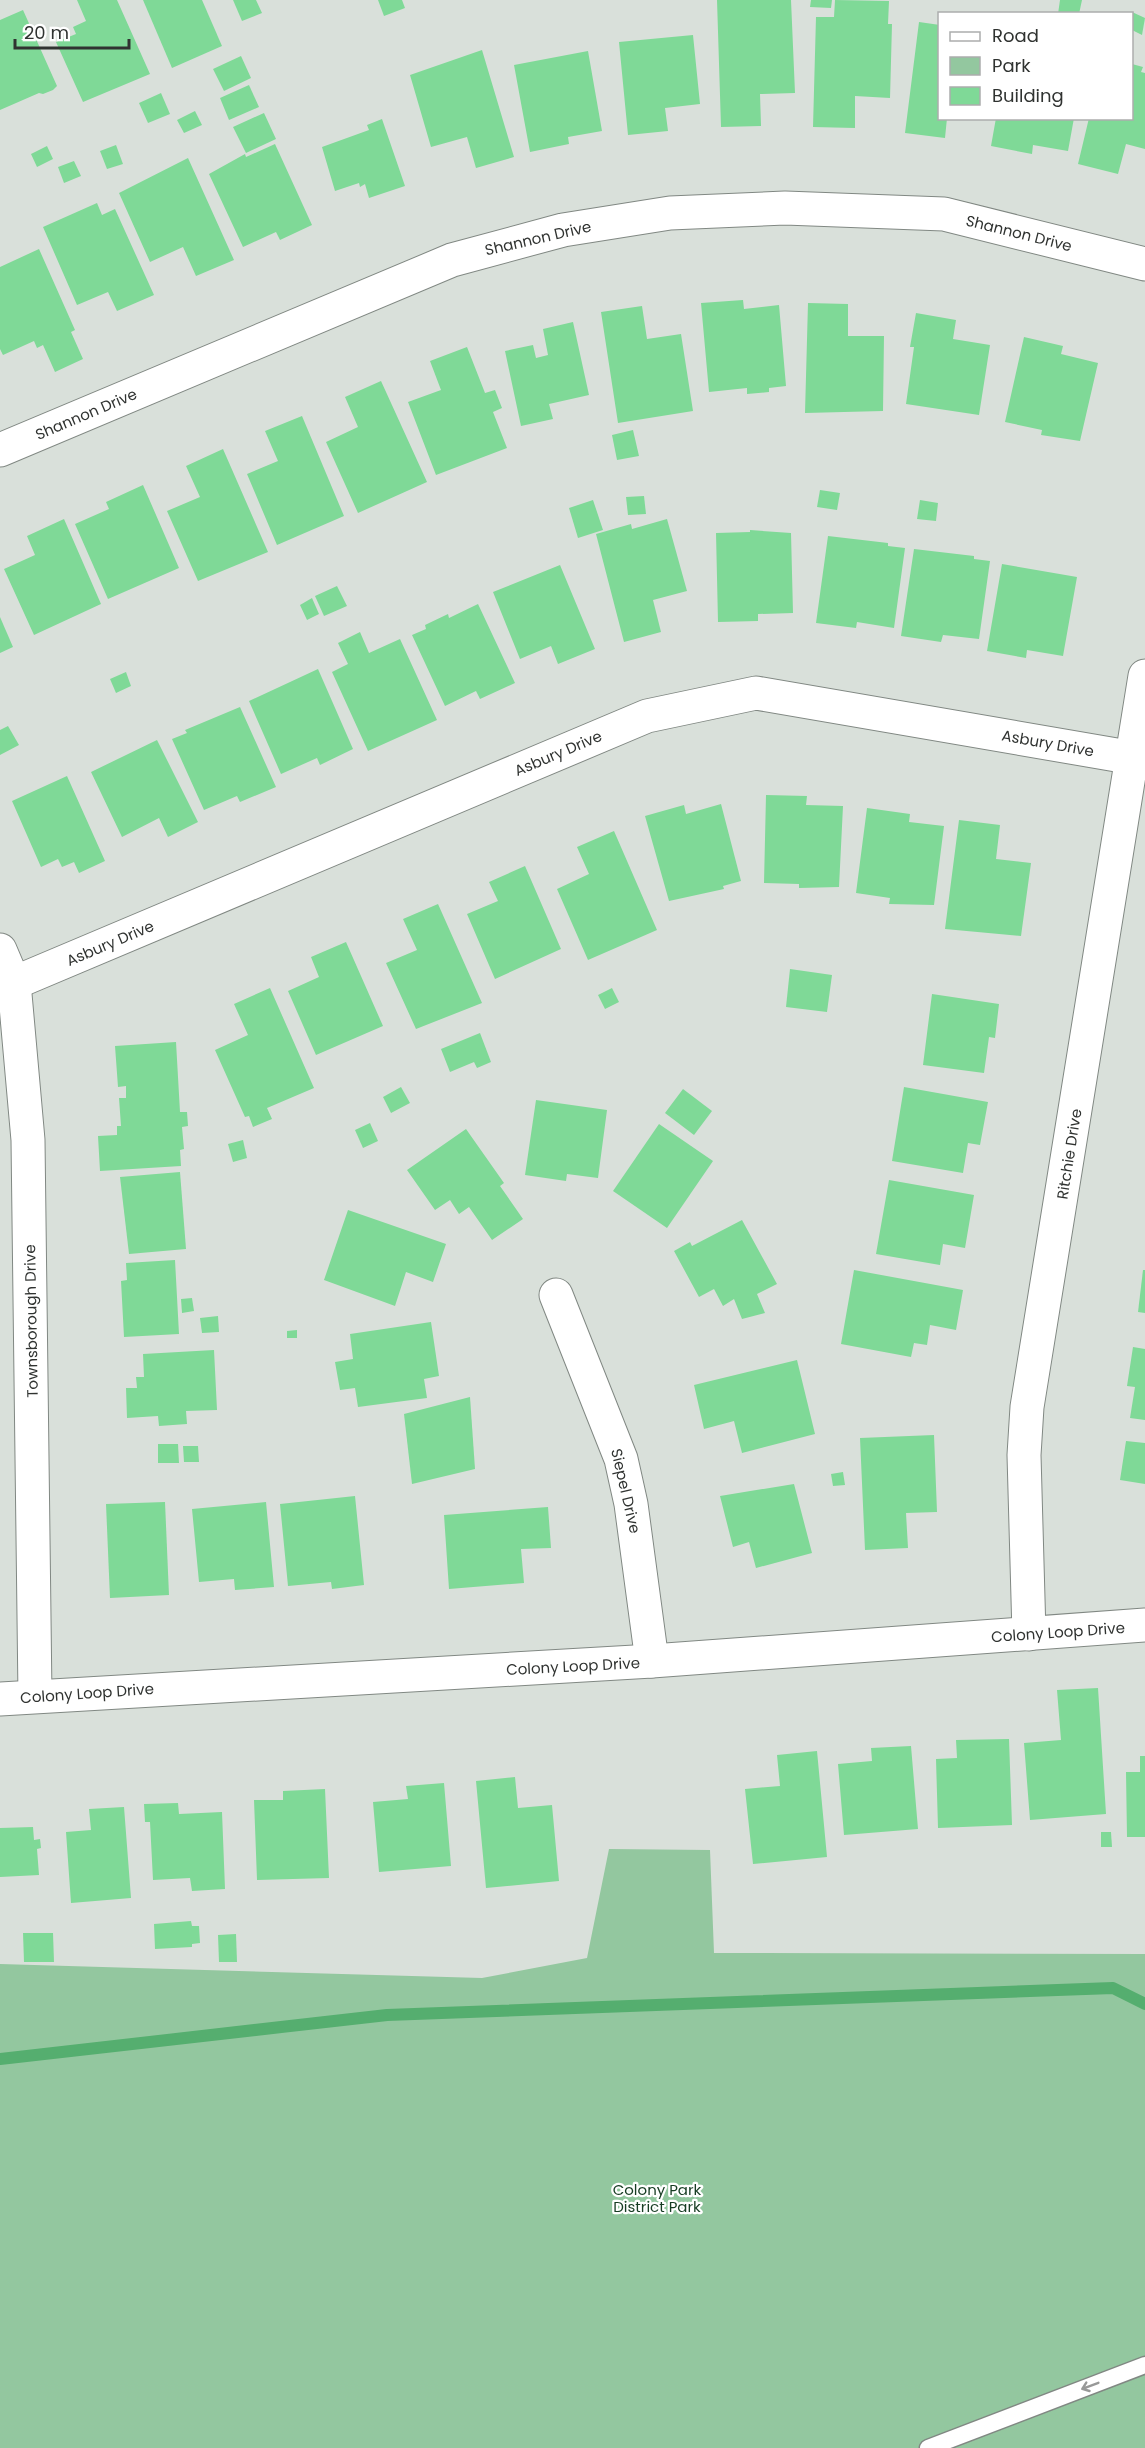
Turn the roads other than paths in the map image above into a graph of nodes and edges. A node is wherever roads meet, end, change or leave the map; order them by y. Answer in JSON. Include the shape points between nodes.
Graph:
{"nodes":[{"id":1,"x":1145,"y":264,"type":"edge"},
{"id":2,"x":0,"y":450,"type":"edge"},
{"id":3,"x":1145,"y":676,"type":"edge"},
{"id":4,"x":1134,"y":758,"type":"junction"},
{"id":5,"x":0,"y":951,"type":"edge"},
{"id":6,"x":14,"y":984,"type":"junction"},
{"id":7,"x":556,"y":1295,"type":"dead end"},
{"id":8,"x":1145,"y":1625,"type":"edge"},
{"id":9,"x":1029,"y":1634,"type":"junction"},
{"id":10,"x":652,"y":1661,"type":"junction"},
{"id":11,"x":35,"y":1696,"type":"junction"},
{"id":12,"x":0,"y":1699,"type":"edge"},
{"id":13,"x":1145,"y":2366,"type":"edge"},
{"id":14,"x":927,"y":2448,"type":"edge"}],
"edges":[{"from":1,"to":2,"type":"street","name":"Shannon Drive","via":[[944,214],[762,209],[670,213],[563,230],[452,260]]},
{"from":3,"to":4,"type":"street","name":"Ritchie Drive"},
{"from":4,"to":6,"type":"street","name":"Asbury Drive","via":[[756,693],[647,716]]},
{"from":4,"to":9,"type":"street","name":"Ritchie Drive","via":[[1027,1407],[1024,1455]]},
{"from":5,"to":6,"type":"street","name":"Townsborough Drive"},
{"from":6,"to":11,"type":"street","name":"Townsborough Drive","via":[[28,1140]]},
{"from":7,"to":10,"type":"street","name":"Siepel Drive","via":[[621,1459],[631,1504]]},
{"from":8,"to":9,"type":"street","name":"Colony Loop Drive"},
{"from":9,"to":10,"type":"street","name":"Colony Loop Drive"},
{"from":10,"to":11,"type":"street","name":"Colony Loop Drive"},
{"from":11,"to":12,"type":"street","name":"Colony Loop Drive"},
{"from":13,"to":14,"type":"lane","one_way":true}]}
